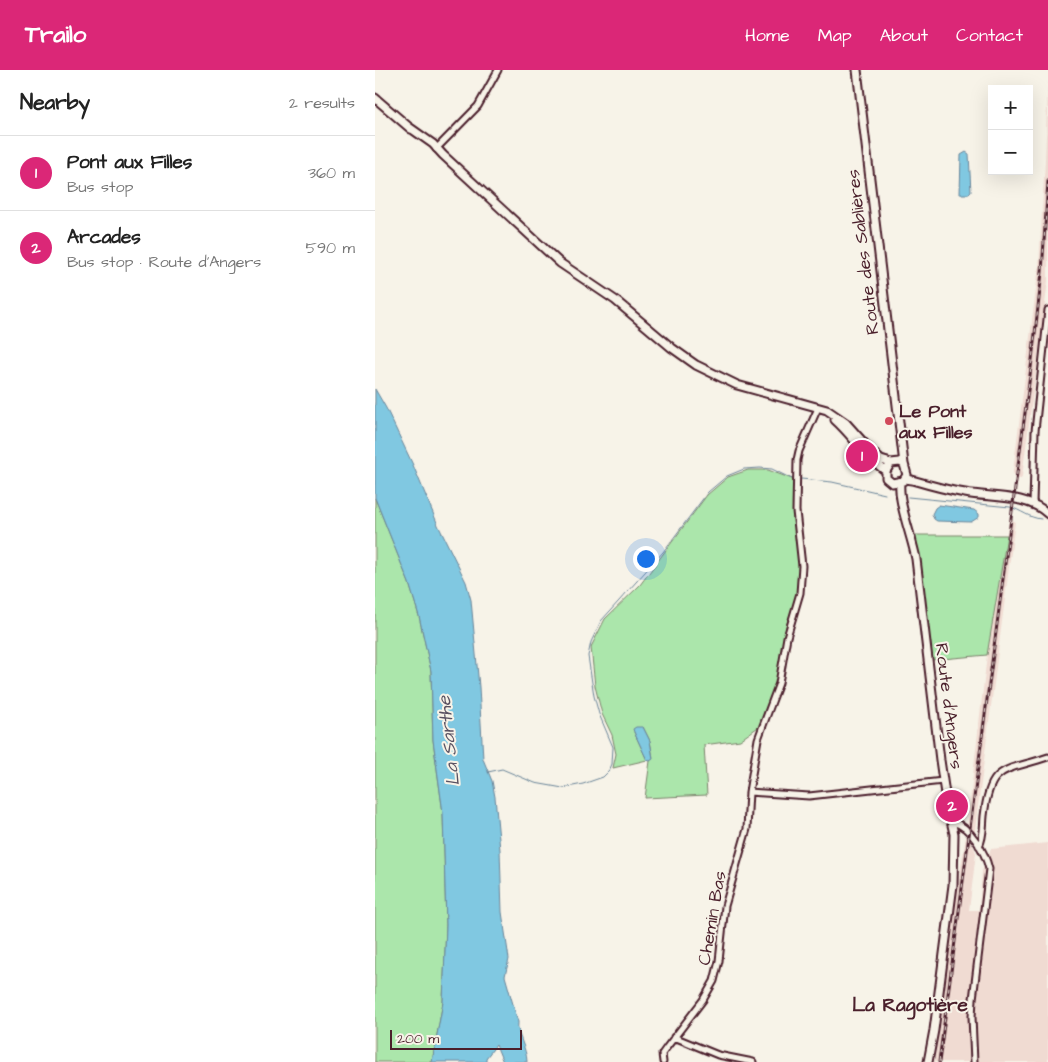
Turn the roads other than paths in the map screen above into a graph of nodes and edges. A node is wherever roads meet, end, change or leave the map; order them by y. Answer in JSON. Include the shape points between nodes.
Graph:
{"nodes":[{"id":1,"x":499,"y":70,"type":"edge"},
{"id":2,"x":857,"y":70,"type":"edge"},
{"id":3,"x":375,"y":98,"type":"edge"},
{"id":4,"x":436,"y":149,"type":"junction"},
{"id":5,"x":1048,"y":310,"type":"edge"},
{"id":6,"x":818,"y":408,"type":"junction"},
{"id":7,"x":900,"y":431,"type":"junction"},
{"id":8,"x":894,"y":463,"type":"junction"},
{"id":9,"x":906,"y":467,"type":"junction"},
{"id":10,"x":886,"y":471,"type":"junction"},
{"id":11,"x":902,"y":481,"type":"junction"},
{"id":12,"x":892,"y":483,"type":"junction"},
{"id":13,"x":942,"y":488,"type":"junction"},
{"id":14,"x":1029,"y":503,"type":"junction"},
{"id":15,"x":1048,"y":514,"type":"edge"},
{"id":16,"x":910,"y":532,"type":"junction"},
{"id":17,"x":1048,"y":757,"type":"edge"},
{"id":18,"x":943,"y":781,"type":"junction"},
{"id":19,"x":749,"y":793,"type":"junction"},
{"id":20,"x":953,"y":822,"type":"junction"},
{"id":21,"x":979,"y":846,"type":"junction"},
{"id":22,"x":674,"y":1037,"type":"junction"},
{"id":23,"x":663,"y":1062,"type":"edge"},
{"id":24,"x":753,"y":1062,"type":"edge"},
{"id":25,"x":928,"y":1062,"type":"edge"},
{"id":26,"x":974,"y":1062,"type":"edge"}],
"edges":[{"from":1,"to":4,"type":"street","via":[[479,106]]},
{"from":2,"to":7,"type":"street","name":"Route des Sablières"},
{"from":3,"to":4,"type":"street"},
{"from":4,"to":6,"type":"street","via":[[560,263],[615,300],[691,361],[737,385]]},
{"from":5,"to":14,"type":"street"},
{"from":6,"to":8,"type":"street","via":[[839,417],[884,462]]},
{"from":6,"to":10,"type":"street","via":[[833,417],[865,454]]},
{"from":6,"to":19,"type":"street","name":"Chemin Bas","via":[[797,460],[802,566],[800,593],[787,637],[779,683],[758,739]]},
{"from":7,"to":8,"type":"street","name":"Route des Sablières","via":[[899,450]]},
{"from":7,"to":9,"type":"street","name":"Route des Sablières"},
{"from":8,"to":9,"type":"street"},
{"from":8,"to":10,"type":"street"},
{"from":9,"to":11,"type":"street"},
{"from":9,"to":13,"type":"street","via":[[919,478]]},
{"from":10,"to":12,"type":"street"},
{"from":11,"to":12,"type":"street"},
{"from":11,"to":13,"type":"street","via":[[912,480]]},
{"from":11,"to":16,"type":"street","name":"Route d'Angers","via":[[899,493]]},
{"from":12,"to":16,"type":"street","name":"Route d'Angers"},
{"from":13,"to":14,"type":"street"},
{"from":14,"to":15,"type":"street"},
{"from":16,"to":18,"type":"street","name":"Route d'Angers"},
{"from":17,"to":21,"type":"street","via":[[1002,772],[993,779],[987,795]]},
{"from":18,"to":19,"type":"street","via":[[809,796]]},
{"from":18,"to":20,"type":"street","name":"Route d'Angers"},
{"from":19,"to":22,"type":"street","name":"Chemin Bas","via":[[747,829],[725,906],[714,981]]},
{"from":20,"to":21,"type":"street","via":[[965,828]]},
{"from":20,"to":25,"type":"street","name":"Route d'Angers","via":[[953,885]]},
{"from":21,"to":26,"type":"street","via":[[989,875],[973,999]]},
{"from":22,"to":23,"type":"street","name":"Chemin Bas","via":[[662,1054]]},
{"from":22,"to":24,"type":"street","via":[[718,1055]]}]}
